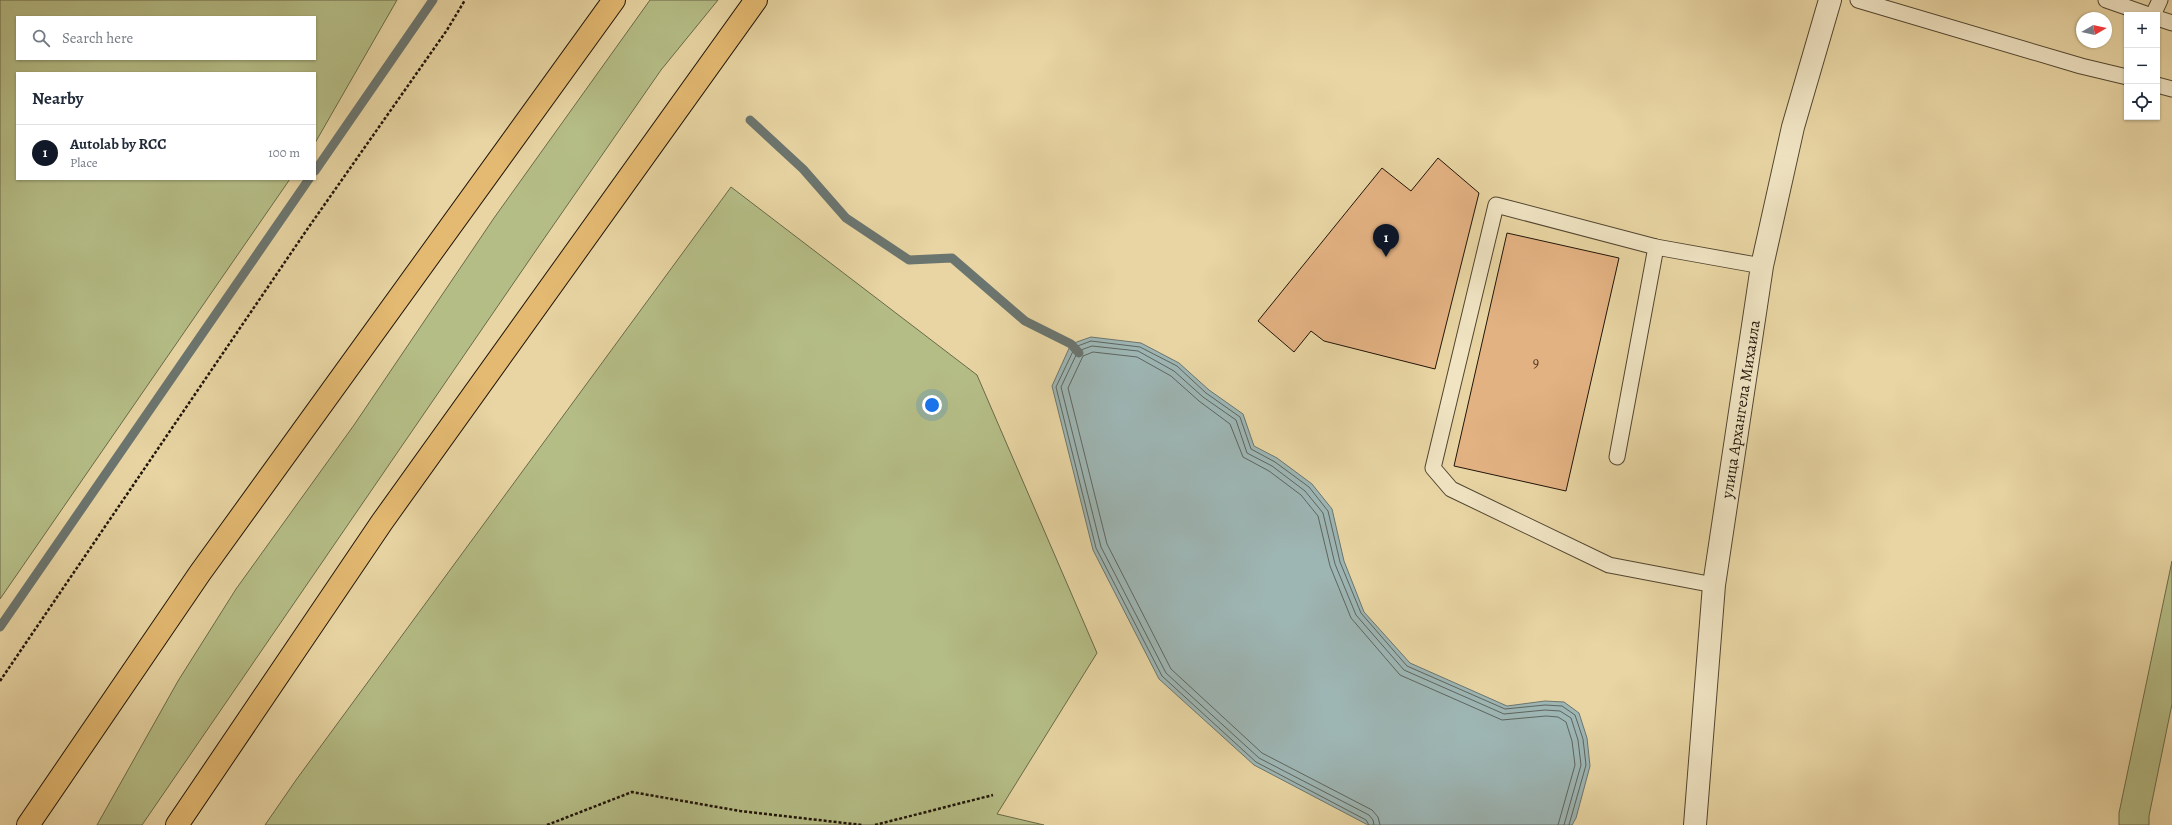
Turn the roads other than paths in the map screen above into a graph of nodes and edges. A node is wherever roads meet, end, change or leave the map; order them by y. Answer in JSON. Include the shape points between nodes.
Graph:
{"nodes":[{"id":1,"x":614,"y":0,"type":"edge"},
{"id":2,"x":756,"y":0,"type":"edge"},
{"id":3,"x":1830,"y":0,"type":"edge"},
{"id":4,"x":1858,"y":0,"type":"edge"},
{"id":5,"x":2106,"y":0,"type":"edge"},
{"id":6,"x":2160,"y":0,"type":"edge"},
{"id":7,"x":2140,"y":12,"type":"edge"},
{"id":8,"x":2154,"y":12,"type":"edge"},
{"id":9,"x":2160,"y":19,"type":"edge"},
{"id":10,"x":2172,"y":23,"type":"edge"},
{"id":11,"x":2124,"y":77,"type":"edge"},
{"id":12,"x":2160,"y":86,"type":"edge"},
{"id":13,"x":2172,"y":89,"type":"edge"},
{"id":14,"x":1656,"y":247,"type":"junction"},
{"id":15,"x":1762,"y":266,"type":"junction"},
{"id":16,"x":1618,"y":457,"type":"dead end"},
{"id":17,"x":1714,"y":585,"type":"junction"},
{"id":18,"x":28,"y":825,"type":"edge"},
{"id":19,"x":177,"y":825,"type":"edge"},
{"id":20,"x":1695,"y":825,"type":"edge"}],
"edges":[{"from":1,"to":18,"type":"main road","via":[[200,573]]},
{"from":2,"to":19,"type":"main road","via":[[382,522]]},
{"from":3,"to":15,"type":"street","name":"улица Архангела Михаила","via":[[1794,127]]},
{"from":4,"to":11,"type":"lane"},
{"from":5,"to":7,"type":"lane"},
{"from":6,"to":8,"type":"lane"},
{"from":9,"to":10,"type":"lane"},
{"from":12,"to":13,"type":"lane"},
{"from":14,"to":15,"type":"lane"},
{"from":14,"to":16,"type":"lane"},
{"from":14,"to":17,"type":"lane","via":[[1496,206],[1433,468],[1452,489],[1609,565]]},
{"from":15,"to":17,"type":"street","name":"улица Архангела Михаила"},
{"from":17,"to":20,"type":"street","name":"улица Архангела Михаила"}]}
